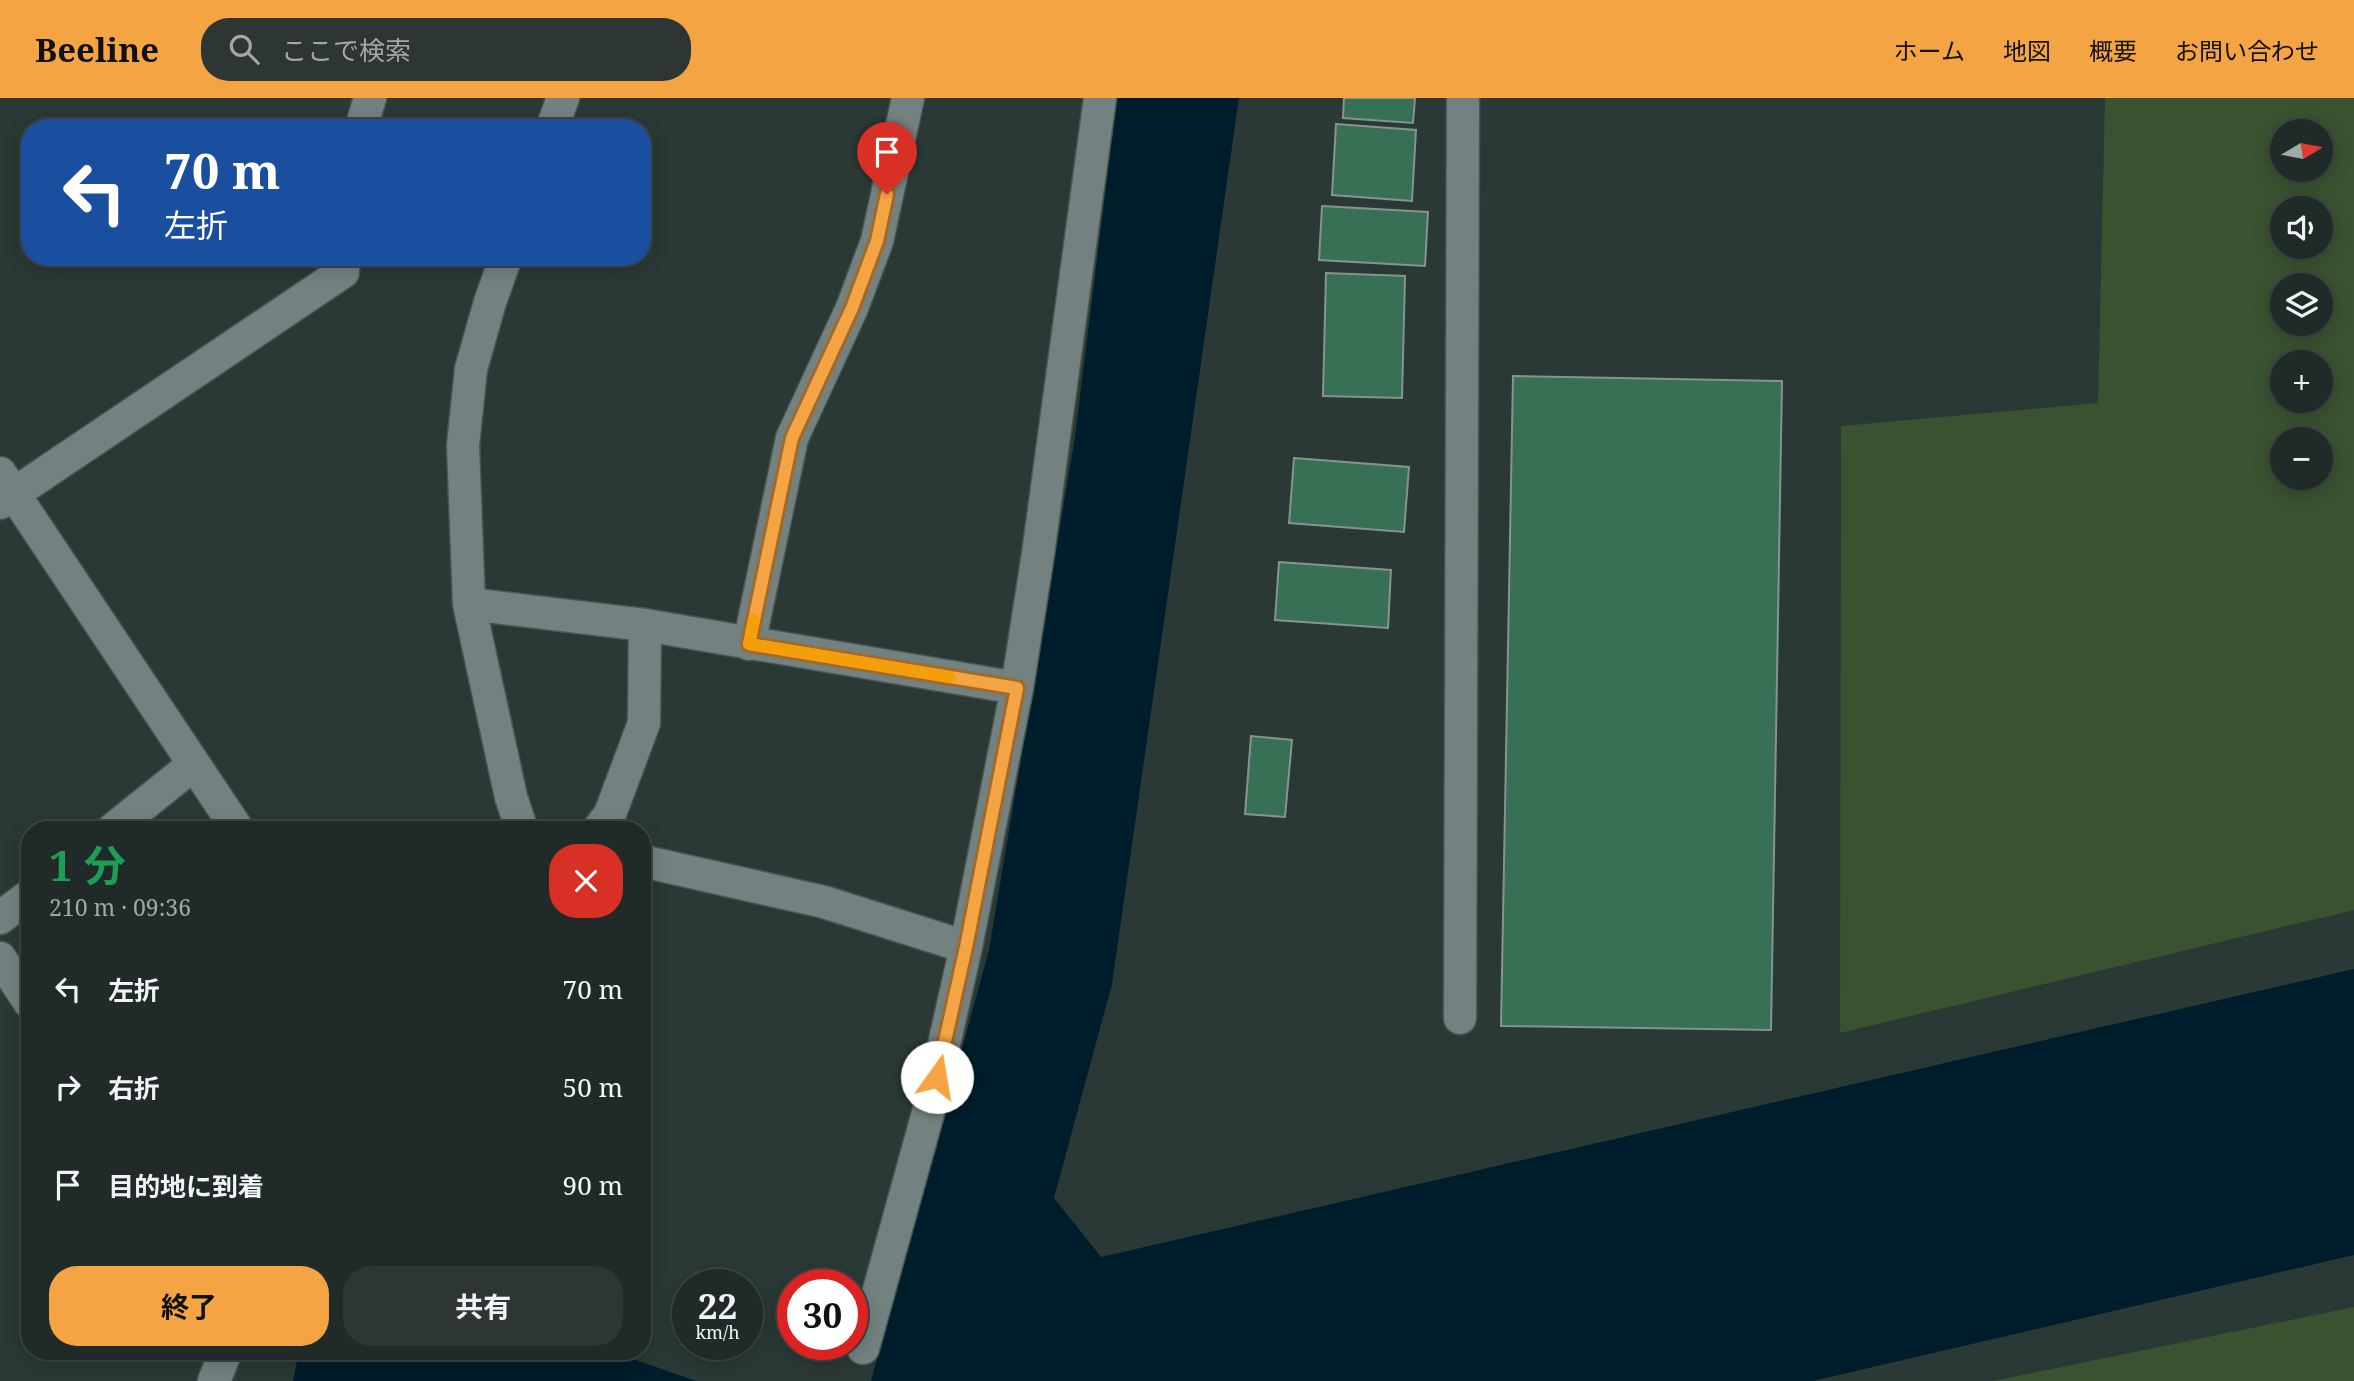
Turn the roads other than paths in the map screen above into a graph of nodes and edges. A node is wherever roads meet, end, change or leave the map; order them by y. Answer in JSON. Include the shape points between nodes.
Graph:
{"nodes":[{"id":1,"x":370,"y":98,"type":"edge"},
{"id":2,"x":563,"y":98,"type":"edge"},
{"id":3,"x":908,"y":98,"type":"edge"},
{"id":4,"x":1100,"y":98,"type":"edge"},
{"id":5,"x":1464,"y":98,"type":"edge"},
{"id":6,"x":364,"y":119,"type":"edge"},
{"id":7,"x":555,"y":119,"type":"edge"},
{"id":8,"x":343,"y":266,"type":"edge"},
{"id":9,"x":503,"y":266,"type":"edge"},
{"id":10,"x":5,"y":490,"type":"edge"},
{"id":11,"x":469,"y":604,"type":"junction"},
{"id":12,"x":645,"y":625,"type":"junction"},
{"id":13,"x":749,"y":644,"type":"junction"},
{"id":14,"x":1017,"y":688,"type":"junction"},
{"id":15,"x":193,"y":765,"type":"junction"},
{"id":16,"x":123,"y":821,"type":"edge"},
{"id":17,"x":232,"y":821,"type":"edge"},
{"id":18,"x":519,"y":821,"type":"edge"},
{"id":19,"x":605,"y":821,"type":"edge"},
{"id":20,"x":651,"y":863,"type":"edge"},
{"id":21,"x":966,"y":947,"type":"junction"},
{"id":22,"x":0,"y":958,"type":"edge"},
{"id":23,"x":21,"y":990,"type":"edge"},
{"id":24,"x":1460,"y":1018,"type":"dead end"},
{"id":25,"x":868,"y":1330,"type":"edge"},
{"id":26,"x":222,"y":1360,"type":"edge"},
{"id":27,"x":214,"y":1381,"type":"edge"}],
"edges":[{"from":1,"to":6,"type":"street"},
{"from":2,"to":7,"type":"street"},
{"from":3,"to":13,"type":"street","via":[[877,241],[852,308],[792,438]]},
{"from":4,"to":14,"type":"street"},
{"from":5,"to":24,"type":"street"},
{"from":8,"to":10,"type":"street","via":[[343,272]]},
{"from":9,"to":11,"type":"street","via":[[471,369],[463,445]]},
{"from":10,"to":15,"type":"street"},
{"from":11,"to":12,"type":"street"},
{"from":11,"to":18,"type":"street"},
{"from":12,"to":13,"type":"street"},
{"from":12,"to":19,"type":"street","via":[[644,723]]},
{"from":13,"to":14,"type":"street"},
{"from":14,"to":21,"type":"street"},
{"from":15,"to":16,"type":"street"},
{"from":15,"to":17,"type":"street"},
{"from":20,"to":21,"type":"street","via":[[824,902]]},
{"from":21,"to":25,"type":"street","via":[[931,1102]]},
{"from":22,"to":23,"type":"street"},
{"from":26,"to":27,"type":"street"}]}
